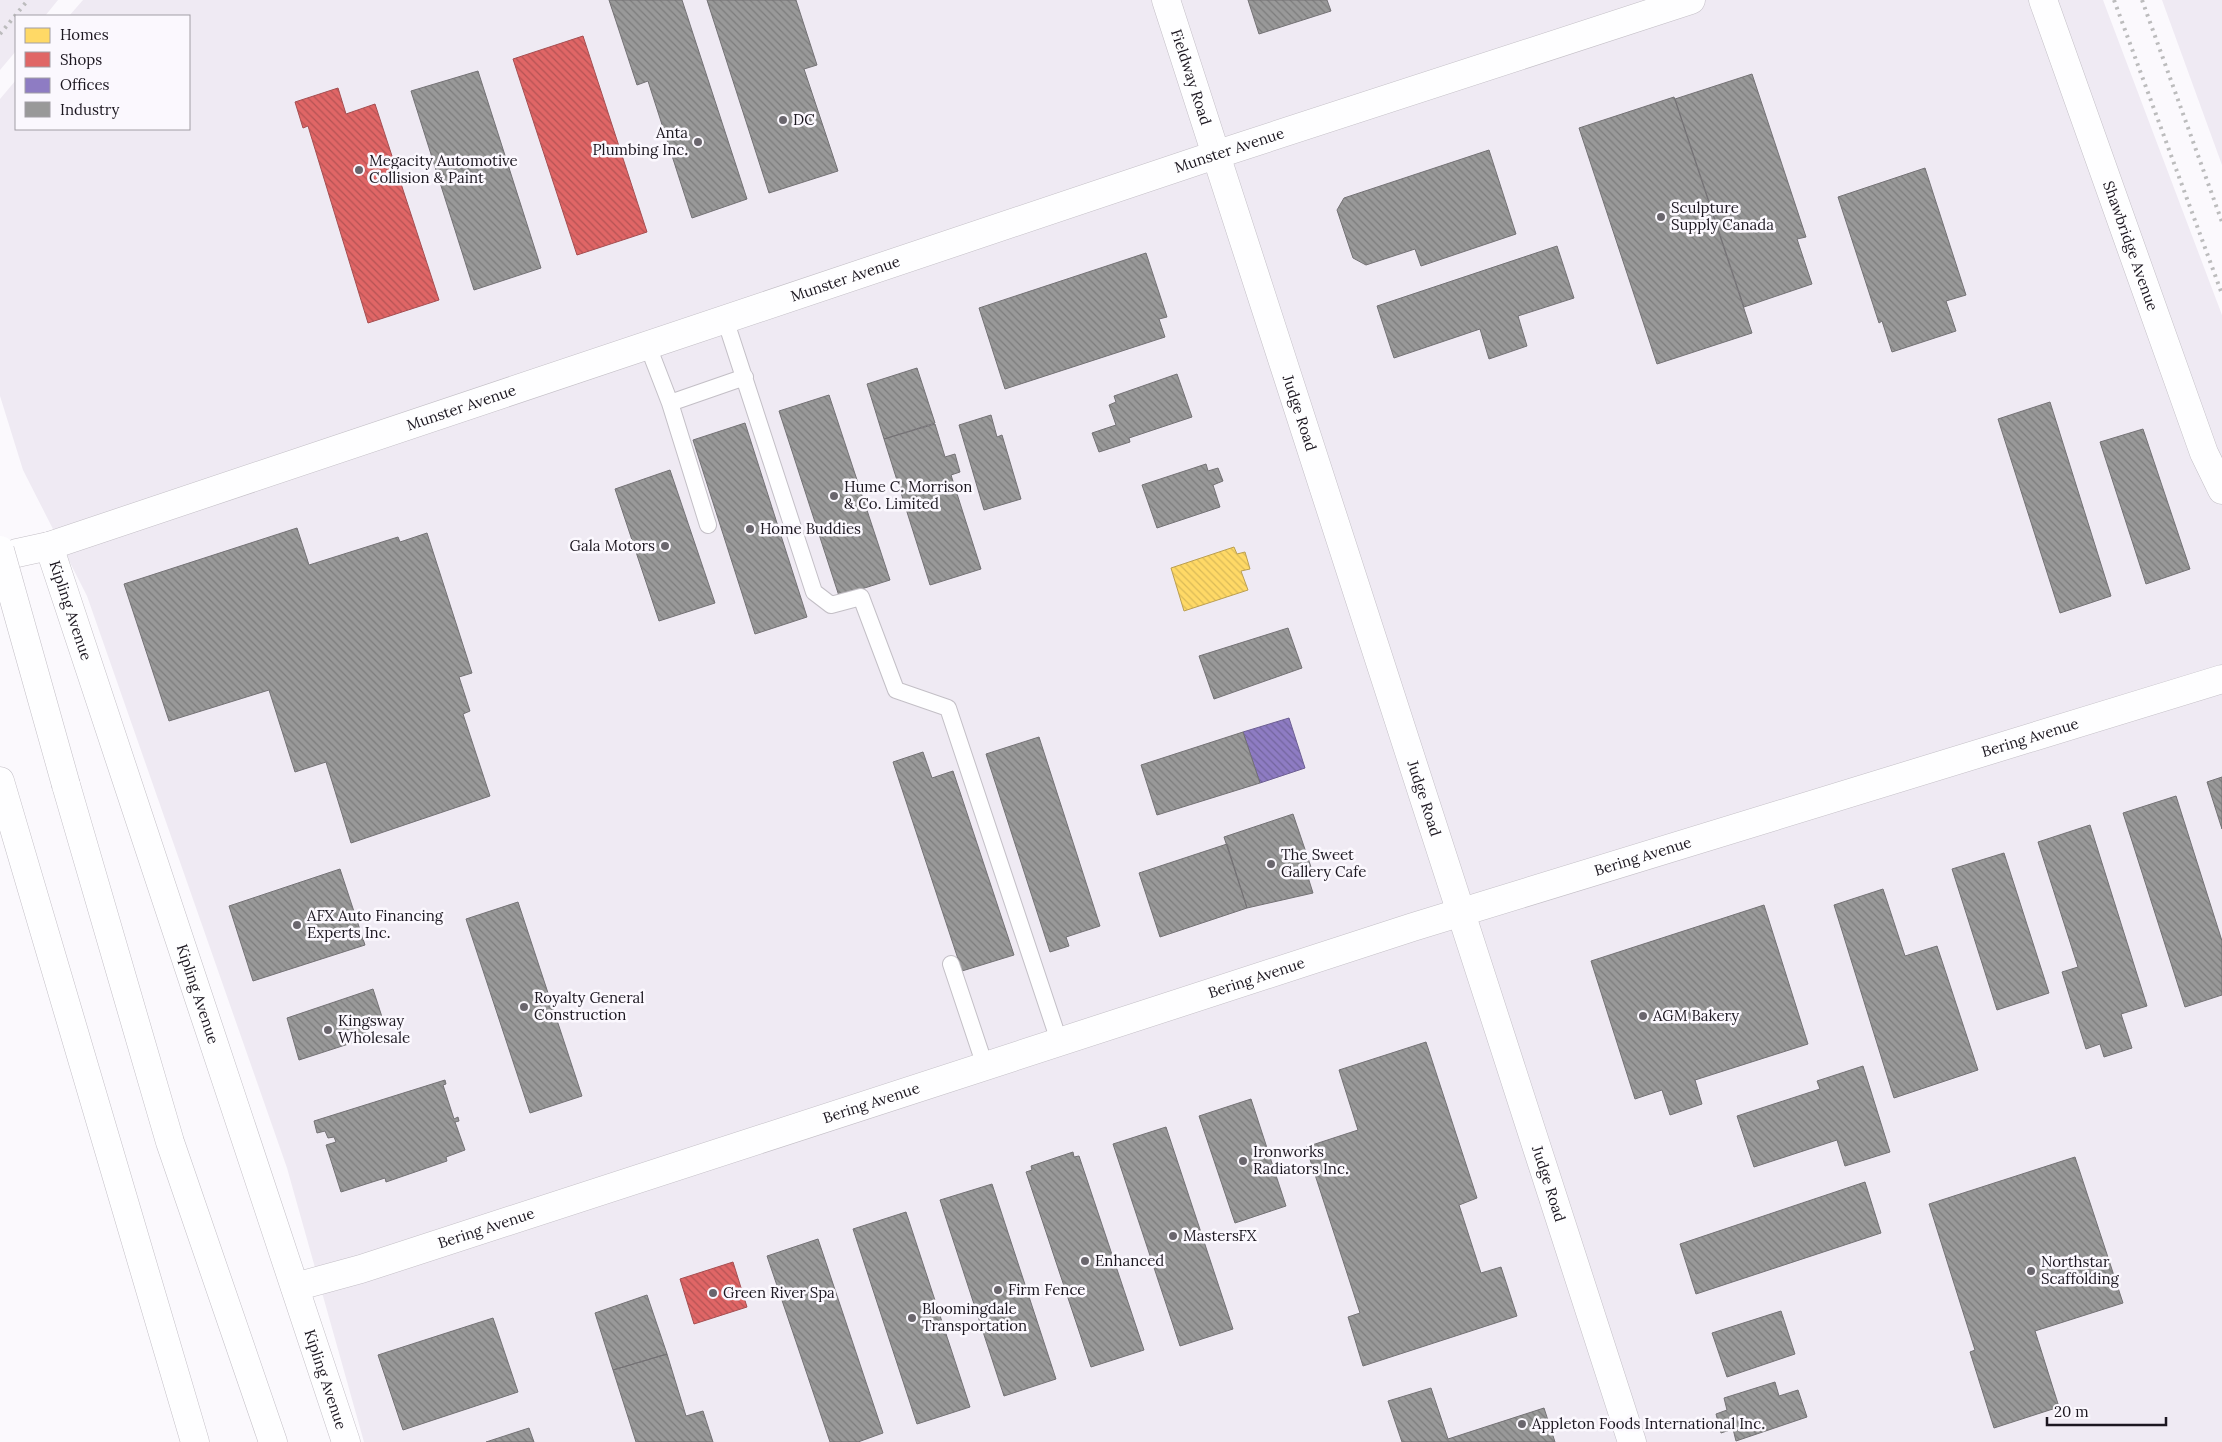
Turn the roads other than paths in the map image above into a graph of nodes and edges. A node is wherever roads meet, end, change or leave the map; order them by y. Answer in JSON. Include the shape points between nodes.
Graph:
{"nodes":[{"id":1,"x":1166,"y":0,"type":"edge"},
{"id":2,"x":1691,"y":0,"type":"edge"},
{"id":3,"x":2044,"y":0,"type":"edge"},
{"id":4,"x":1215,"y":155,"type":"junction"},
{"id":5,"x":726,"y":319,"type":"junction"},
{"id":6,"x":648,"y":346,"type":"junction"},
{"id":7,"x":745,"y":377,"type":"junction"},
{"id":8,"x":670,"y":403,"type":"junction"},
{"id":9,"x":2222,"y":490,"type":"edge"},
{"id":10,"x":708,"y":524,"type":"dead end"},
{"id":11,"x":49,"y":546,"type":"junction"},
{"id":12,"x":0,"y":550,"type":"edge"},
{"id":13,"x":0,"y":560,"type":"edge"},
{"id":14,"x":2222,"y":679,"type":"edge"},
{"id":15,"x":3,"y":790,"type":"edge"},
{"id":16,"x":1459,"y":912,"type":"junction"},
{"id":17,"x":951,"y":964,"type":"dead end"},
{"id":18,"x":1059,"y":1041,"type":"junction"},
{"id":19,"x":985,"y":1066,"type":"junction"},
{"id":20,"x":295,"y":1287,"type":"junction"},
{"id":21,"x":195,"y":1442,"type":"edge"},
{"id":22,"x":273,"y":1442,"type":"edge"},
{"id":23,"x":346,"y":1442,"type":"edge"},
{"id":24,"x":1632,"y":1442,"type":"edge"}],
"edges":[{"from":1,"to":4,"type":"street","name":"Fieldway Road"},
{"from":2,"to":4,"type":"street","name":"Munster Avenue"},
{"from":3,"to":9,"type":"street","name":"Shawbridge Avenue","via":[[2204,453]]},
{"from":4,"to":5,"type":"street","name":"Munster Avenue"},
{"from":4,"to":16,"type":"street","name":"Judge Road"},
{"from":5,"to":6,"type":"street","name":"Munster Avenue"},
{"from":5,"to":7,"type":"lane"},
{"from":6,"to":8,"type":"lane"},
{"from":6,"to":11,"type":"street","name":"Munster Avenue"},
{"from":7,"to":8,"type":"lane"},
{"from":7,"to":18,"type":"lane","via":[[814,592],[832,605],[861,597],[896,690],[948,708]]},
{"from":8,"to":10,"type":"lane"},
{"from":11,"to":13,"type":"street","name":"Munster Avenue"},
{"from":11,"to":20,"type":"street","name":"Kipling Avenue"},
{"from":12,"to":22,"type":"street","bridge":true,"via":[[170,1142]]},
{"from":14,"to":16,"type":"street","name":"Bering Avenue"},
{"from":15,"to":21,"type":"street"},
{"from":16,"to":18,"type":"street","name":"Bering Avenue"},
{"from":16,"to":24,"type":"street","name":"Judge Road"},
{"from":17,"to":19,"type":"lane"},
{"from":18,"to":19,"type":"street","name":"Bering Avenue"},
{"from":19,"to":20,"type":"street","name":"Bering Avenue","via":[[361,1269]]},
{"from":20,"to":23,"type":"street","name":"Kipling Avenue"}]}
